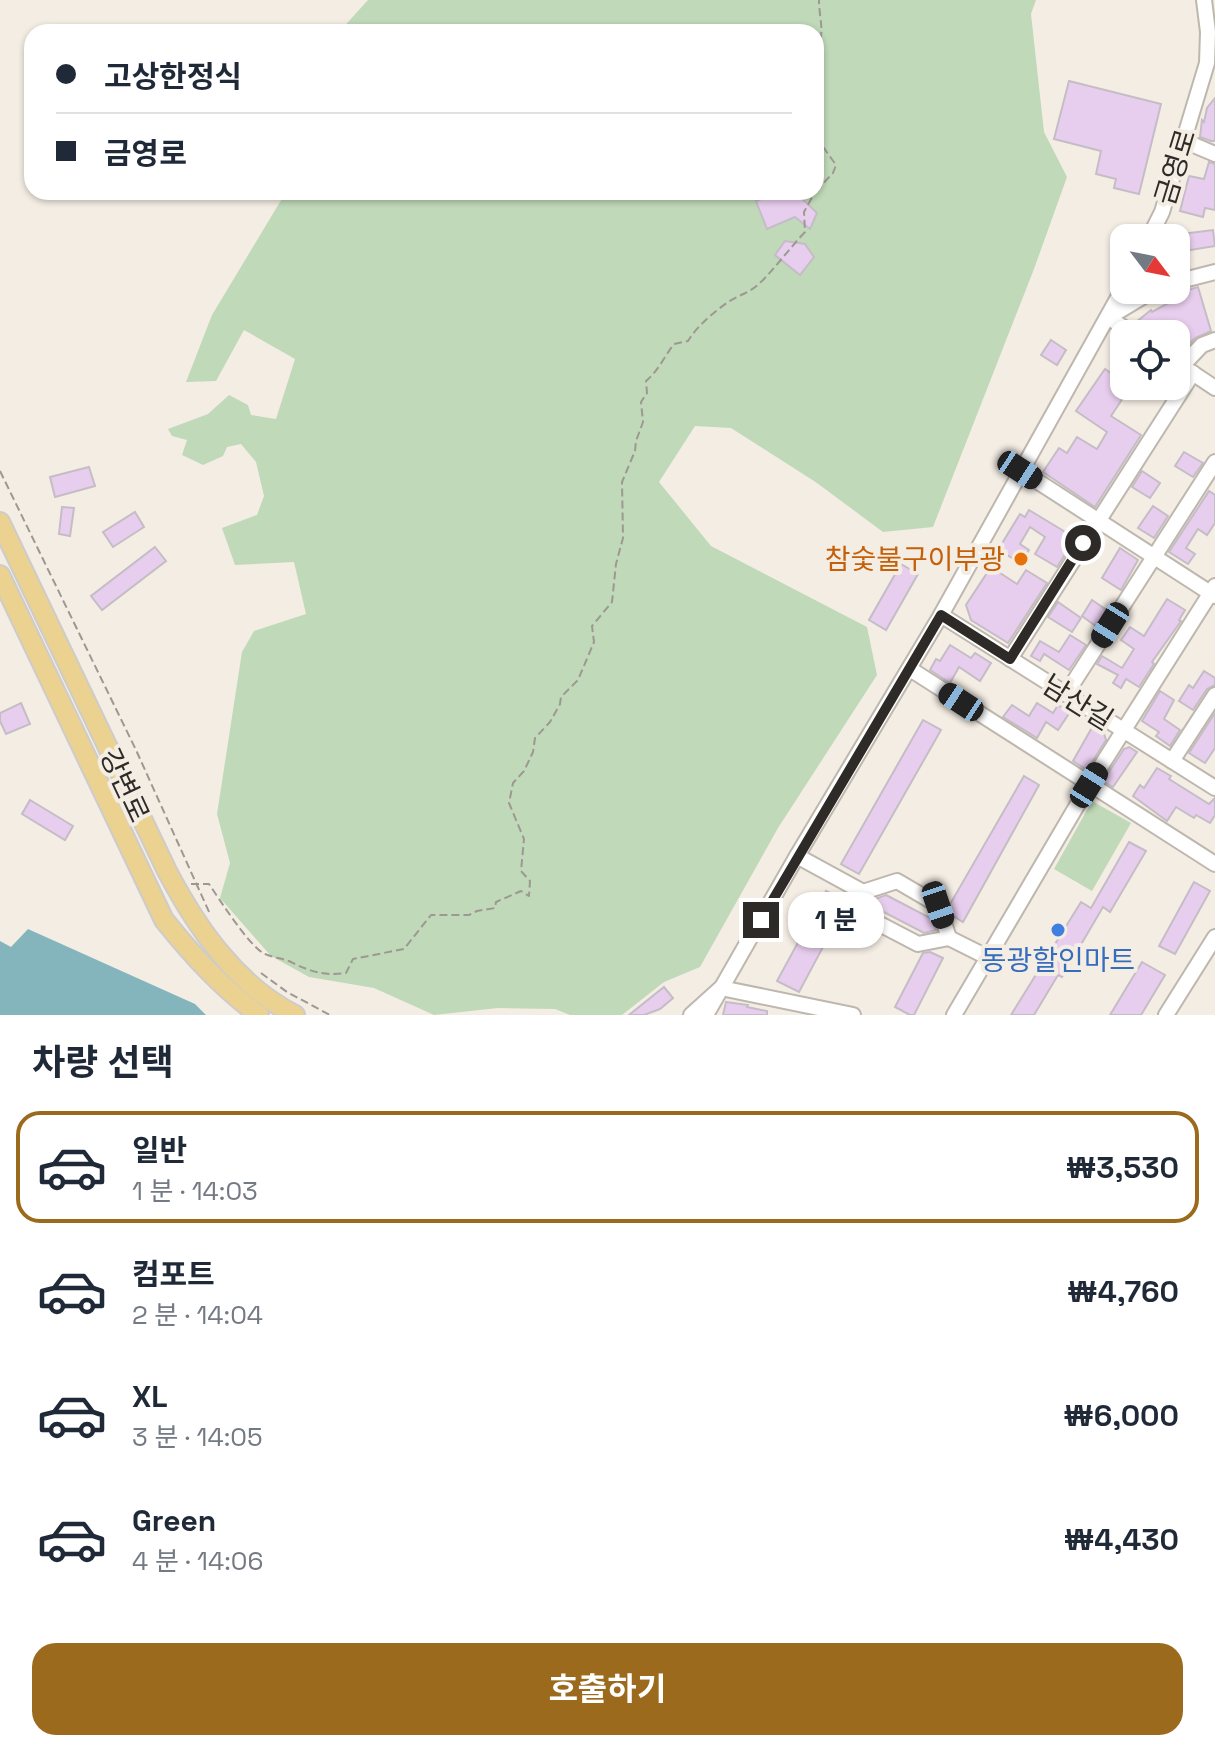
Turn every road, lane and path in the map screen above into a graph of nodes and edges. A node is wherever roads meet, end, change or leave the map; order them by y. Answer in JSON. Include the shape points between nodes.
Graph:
{"nodes":[{"id":1,"x":819,"y":0,"type":"edge"},
{"id":2,"x":1204,"y":0,"type":"edge"},
{"id":3,"x":823,"y":24,"type":"edge"},
{"id":4,"x":1182,"y":140,"type":"junction"},
{"id":5,"x":824,"y":148,"type":"edge"},
{"id":6,"x":1215,"y":154,"type":"edge"},
{"id":7,"x":824,"y":182,"type":"edge"},
{"id":8,"x":810,"y":200,"type":"edge"},
{"id":9,"x":1156,"y":224,"type":"edge"},
{"id":10,"x":1215,"y":272,"type":"edge"},
{"id":11,"x":1190,"y":278,"type":"edge"},
{"id":12,"x":1115,"y":304,"type":"edge"},
{"id":13,"x":1130,"y":304,"type":"edge"},
{"id":14,"x":1108,"y":317,"type":"junction"},
{"id":15,"x":1112,"y":320,"type":"edge"},
{"id":16,"x":1215,"y":340,"type":"edge"},
{"id":17,"x":1190,"y":360,"type":"edge"},
{"id":18,"x":1190,"y":371,"type":"edge"},
{"id":19,"x":1215,"y":388,"type":"edge"},
{"id":20,"x":1165,"y":400,"type":"edge"},
{"id":21,"x":1215,"y":462,"type":"edge"},
{"id":22,"x":1020,"y":470,"type":"junction"},
{"id":23,"x":0,"y":471,"type":"edge"},
{"id":24,"x":1097,"y":520,"type":"junction"},
{"id":25,"x":0,"y":522,"type":"edge"},
{"id":26,"x":1154,"y":556,"type":"junction"},
{"id":27,"x":0,"y":575,"type":"edge"},
{"id":28,"x":1214,"y":591,"type":"edge"},
{"id":29,"x":941,"y":615,"type":"junction"},
{"id":30,"x":1010,"y":659,"type":"junction"},
{"id":31,"x":910,"y":669,"type":"junction"},
{"id":32,"x":1066,"y":694,"type":"junction"},
{"id":33,"x":1215,"y":695,"type":"edge"},
{"id":34,"x":1123,"y":730,"type":"junction"},
{"id":35,"x":1172,"y":761,"type":"junction"},
{"id":36,"x":1089,"y":785,"type":"junction"},
{"id":37,"x":1215,"y":788,"type":"edge"},
{"id":38,"x":797,"y":856,"type":"junction"},
{"id":39,"x":1215,"y":864,"type":"edge"},
{"id":40,"x":196,"y":883,"type":"junction"},
{"id":41,"x":175,"y":887,"type":"junction"},
{"id":42,"x":863,"y":892,"type":"junction"},
{"id":43,"x":210,"y":914,"type":"dead end"},
{"id":44,"x":1215,"y":937,"type":"edge"},
{"id":45,"x":949,"y":938,"type":"junction"},
{"id":46,"x":987,"y":957,"type":"junction"},
{"id":47,"x":257,"y":970,"type":"dead end"},
{"id":48,"x":721,"y":988,"type":"junction"},
{"id":49,"x":259,"y":1015,"type":"edge"},
{"id":50,"x":295,"y":1015,"type":"edge"},
{"id":51,"x":330,"y":1015,"type":"edge"},
{"id":52,"x":691,"y":1015,"type":"edge"},
{"id":53,"x":706,"y":1015,"type":"edge"},
{"id":54,"x":847,"y":1015,"type":"edge"},
{"id":55,"x":954,"y":1015,"type":"edge"},
{"id":56,"x":1166,"y":1015,"type":"edge"}],
"edges":[{"from":1,"to":3,"type":"path"},
{"from":2,"to":4,"type":"street","name":"금영로","via":[[1207,63]]},
{"from":4,"to":6,"type":"street"},
{"from":4,"to":9,"type":"street","name":"금영로"},
{"from":5,"to":7,"type":"path","via":[[836,165]]},
{"from":8,"to":40,"type":"path","via":[[804,212],[805,232],[786,258],[688,341],[674,344],[646,381],[643,422],[622,482],[623,538],[612,602],[592,626],[594,642],[578,680],[535,738],[524,771],[513,783],[509,803],[524,839],[521,871],[530,881],[529,896],[521,891],[496,902],[495,908],[469,915],[431,915],[404,949],[353,959],[346,973],[335,975],[307,971],[262,952],[209,884]]},
{"from":10,"to":11,"type":"street"},
{"from":12,"to":14,"type":"street"},
{"from":13,"to":14,"type":"street"},
{"from":14,"to":15,"type":"street"},
{"from":14,"to":22,"type":"street"},
{"from":16,"to":17,"type":"street","via":[[1202,345]]},
{"from":18,"to":19,"type":"street"},
{"from":20,"to":24,"type":"street"},
{"from":21,"to":26,"type":"street"},
{"from":22,"to":24,"type":"street"},
{"from":22,"to":29,"type":"street"},
{"from":23,"to":40,"type":"path"},
{"from":24,"to":26,"type":"street"},
{"from":24,"to":30,"type":"street"},
{"from":25,"to":41,"type":"main road","name":"강변로"},
{"from":26,"to":28,"type":"street"},
{"from":26,"to":32,"type":"street"},
{"from":27,"to":49,"type":"main road","name":"강변로","via":[[164,920],[191,955]]},
{"from":28,"to":34,"type":"street"},
{"from":29,"to":30,"type":"street","name":"남산길"},
{"from":29,"to":31,"type":"street"},
{"from":30,"to":32,"type":"street","name":"남산길"},
{"from":31,"to":36,"type":"street"},
{"from":31,"to":38,"type":"street"},
{"from":32,"to":34,"type":"street","name":"남산길"},
{"from":33,"to":35,"type":"street"},
{"from":34,"to":35,"type":"street","name":"남산길"},
{"from":34,"to":36,"type":"street"},
{"from":35,"to":37,"type":"street","name":"남산길"},
{"from":36,"to":39,"type":"street"},
{"from":36,"to":46,"type":"street"},
{"from":38,"to":42,"type":"street"},
{"from":38,"to":48,"type":"street"},
{"from":40,"to":41,"type":"path"},
{"from":40,"to":43,"type":"path"},
{"from":41,"to":50,"type":"main road","name":"강변로","via":[[213,946]]},
{"from":42,"to":45,"type":"street","via":[[870,919],[918,944]]},
{"from":42,"to":45,"type":"street","via":[[897,881],[938,905]]},
{"from":44,"to":56,"type":"street"},
{"from":45,"to":46,"type":"street"},
{"from":46,"to":55,"type":"street"},
{"from":47,"to":51,"type":"path"},
{"from":48,"to":52,"type":"street"},
{"from":48,"to":53,"type":"street"},
{"from":48,"to":54,"type":"street"}]}
